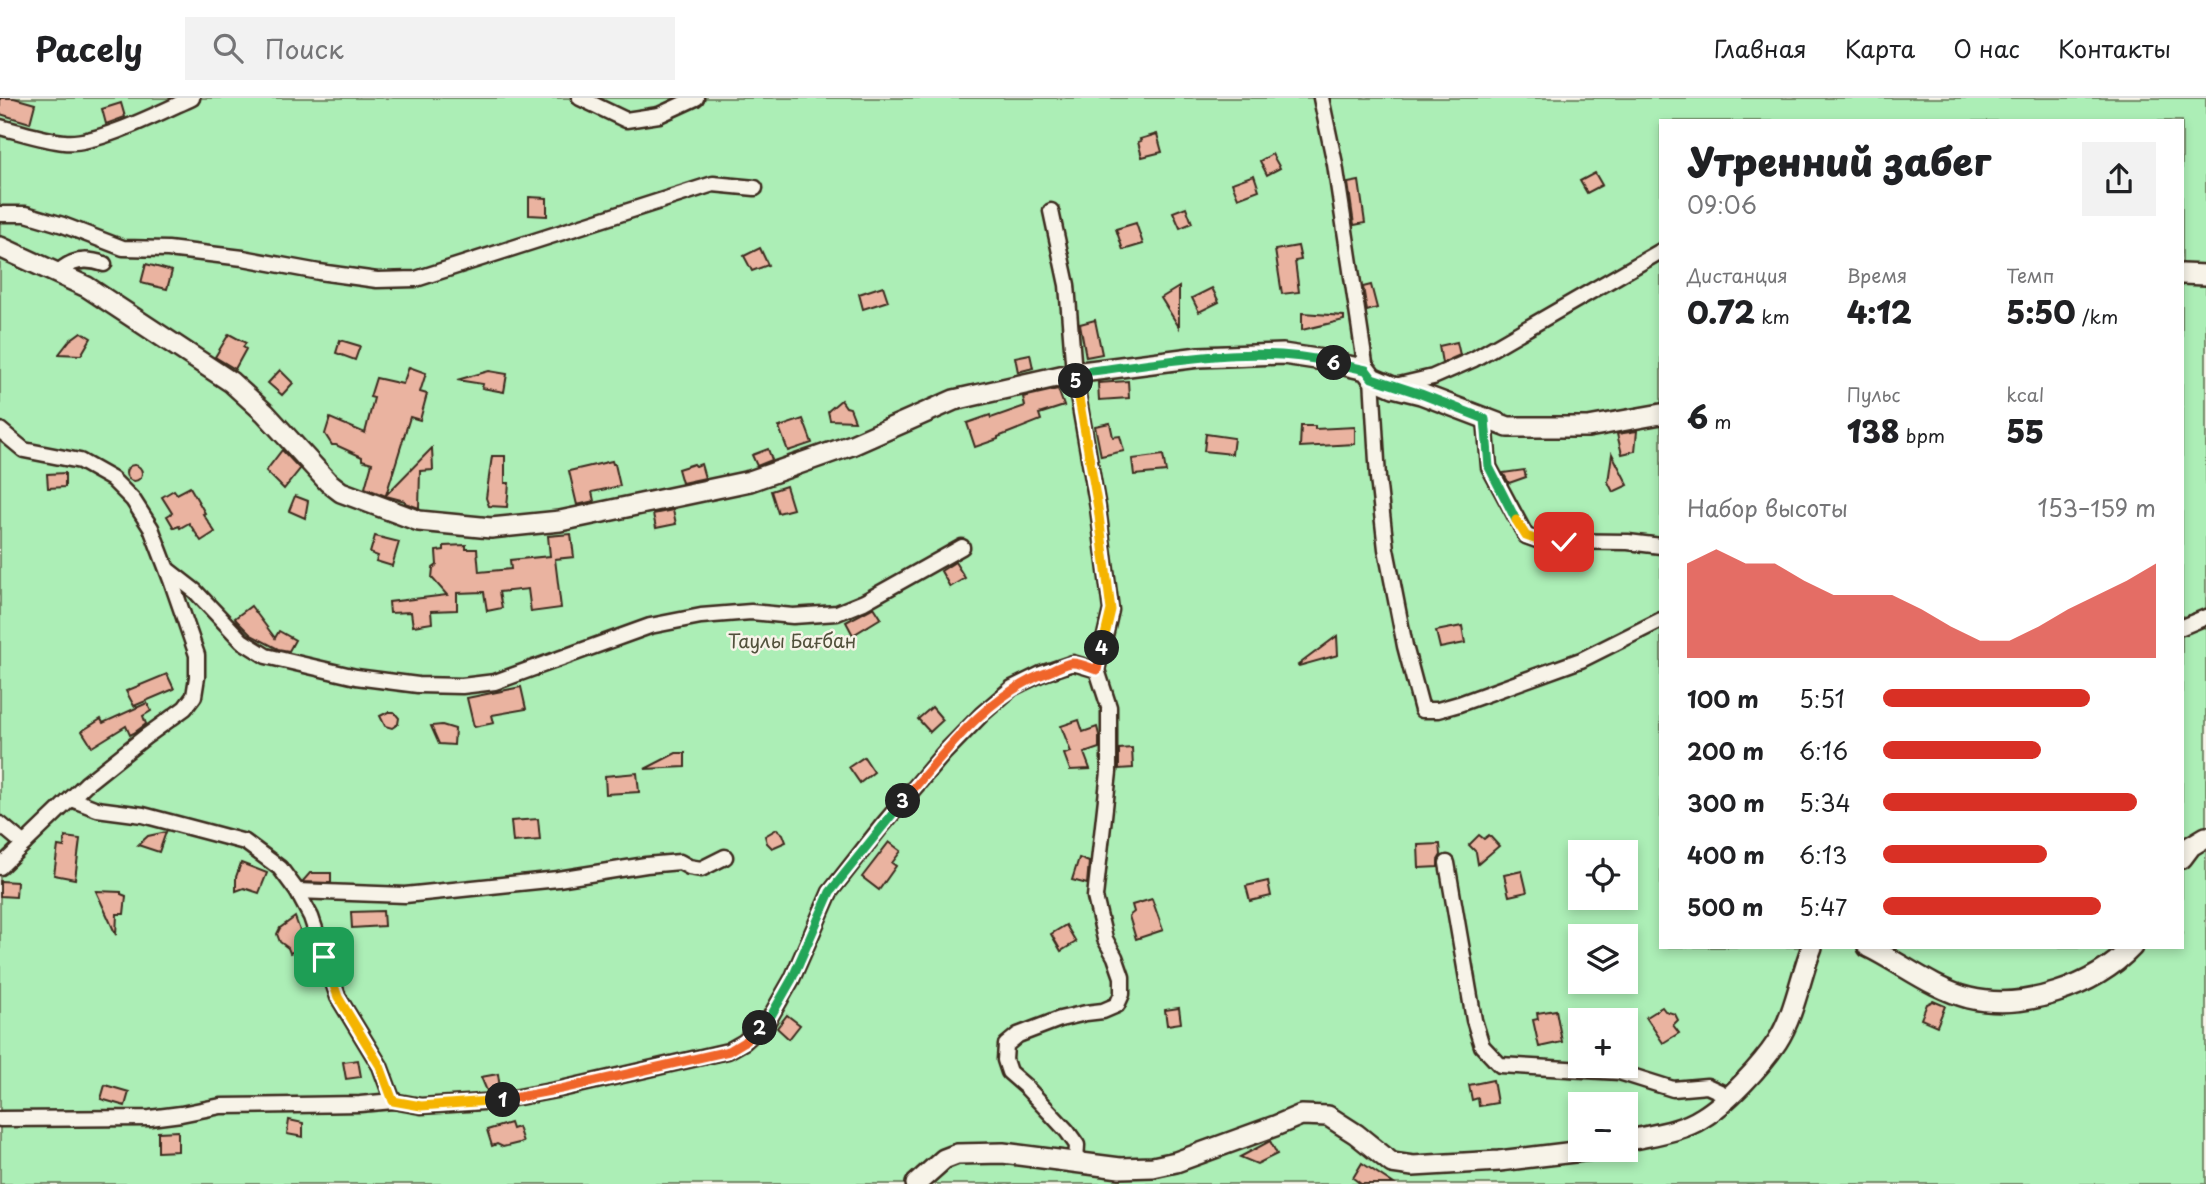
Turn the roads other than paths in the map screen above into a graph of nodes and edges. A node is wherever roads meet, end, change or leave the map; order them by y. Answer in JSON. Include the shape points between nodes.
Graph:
{"nodes":[{"id":1,"x":192,"y":98,"type":"edge"},
{"id":2,"x":580,"y":98,"type":"edge"},
{"id":3,"x":696,"y":98,"type":"edge"},
{"id":4,"x":1321,"y":98,"type":"edge"},
{"id":5,"x":0,"y":127,"type":"edge"},
{"id":6,"x":755,"y":188,"type":"dead end"},
{"id":7,"x":1051,"y":211,"type":"dead end"},
{"id":8,"x":0,"y":214,"type":"edge"},
{"id":9,"x":0,"y":247,"type":"edge"},
{"id":10,"x":1659,"y":252,"type":"edge"},
{"id":11,"x":104,"y":264,"type":"dead end"},
{"id":12,"x":58,"y":273,"type":"junction"},
{"id":13,"x":2184,"y":274,"type":"edge"},
{"id":14,"x":2206,"y":275,"type":"edge"},
{"id":15,"x":1074,"y":373,"type":"junction"},
{"id":16,"x":1369,"y":374,"type":"junction"},
{"id":17,"x":1393,"y":387,"type":"junction"},
{"id":18,"x":1659,"y":414,"type":"edge"},
{"id":19,"x":1485,"y":419,"type":"junction"},
{"id":20,"x":0,"y":430,"type":"edge"},
{"id":21,"x":1659,"y":545,"type":"edge"},
{"id":22,"x":962,"y":547,"type":"dead end"},
{"id":23,"x":168,"y":570,"type":"junction"},
{"id":24,"x":2206,"y":617,"type":"edge"},
{"id":25,"x":1659,"y":621,"type":"edge"},
{"id":26,"x":2184,"y":625,"type":"edge"},
{"id":27,"x":1097,"y":670,"type":"junction"},
{"id":28,"x":71,"y":799,"type":"junction"},
{"id":29,"x":0,"y":824,"type":"edge"},
{"id":30,"x":2206,"y":837,"type":"edge"},
{"id":31,"x":24,"y":844,"type":"junction"},
{"id":32,"x":2184,"y":855,"type":"edge"},
{"id":33,"x":725,"y":857,"type":"dead end"},
{"id":34,"x":1447,"y":863,"type":"dead end"},
{"id":35,"x":0,"y":867,"type":"edge"},
{"id":36,"x":297,"y":891,"type":"junction"},
{"id":37,"x":1811,"y":949,"type":"edge"},
{"id":38,"x":1872,"y":949,"type":"edge"},
{"id":39,"x":2130,"y":949,"type":"edge"},
{"id":40,"x":1729,"y":1096,"type":"junction"},
{"id":41,"x":393,"y":1101,"type":"junction"},
{"id":42,"x":0,"y":1119,"type":"edge"},
{"id":43,"x":1638,"y":1138,"type":"edge"},
{"id":44,"x":1568,"y":1153,"type":"edge"},
{"id":45,"x":1076,"y":1163,"type":"junction"},
{"id":46,"x":916,"y":1184,"type":"edge"}],
"edges":[{"from":1,"to":5,"type":"street","via":[[138,122],[66,143]]},
{"from":2,"to":3,"type":"street","via":[[626,120],[659,115]]},
{"from":4,"to":16,"type":"street"},
{"from":6,"to":8,"type":"street","via":[[713,184],[416,279],[377,280],[243,258],[123,248],[26,214]]},
{"from":7,"to":15,"type":"street","via":[[1067,285]]},
{"from":9,"to":12,"type":"street"},
{"from":10,"to":17,"type":"street","via":[[1474,359],[1433,377]]},
{"from":11,"to":12,"type":"street","via":[[72,262]]},
{"from":12,"to":15,"type":"street","via":[[87,287],[232,382],[341,492],[419,521],[491,528],[560,521],[750,481],[852,445],[954,400]]},
{"from":13,"to":14,"type":"street"},
{"from":15,"to":16,"type":"street","via":[[1199,357],[1283,354]]},
{"from":15,"to":27,"type":"street","via":[[1111,610]]},
{"from":16,"to":17,"type":"street"},
{"from":16,"to":25,"type":"street","via":[[1386,549],[1422,710],[1459,704],[1581,660]]},
{"from":17,"to":19,"type":"street"},
{"from":18,"to":19,"type":"street","via":[[1562,428],[1508,427]]},
{"from":19,"to":21,"type":"street","via":[[1489,467],[1526,536],[1540,541]]},
{"from":20,"to":23,"type":"street","via":[[24,450],[80,461],[113,479],[151,528]]},
{"from":22,"to":23,"type":"street","via":[[837,613],[701,616],[650,626],[495,682],[462,686],[356,677],[266,656],[242,641]]},
{"from":23,"to":28,"type":"street","via":[[197,655],[194,696],[186,708]]},
{"from":24,"to":26,"type":"street"},
{"from":27,"to":41,"type":"street","via":[[1073,663],[1012,688],[944,753],[830,892],[768,1021],[744,1042],[729,1051],[498,1101],[421,1106]]},
{"from":27,"to":45,"type":"street","via":[[1109,707],[1109,772],[1096,897],[1105,939],[1122,977],[1122,994],[1117,1005],[1103,1012],[1060,1020],[1018,1035],[1006,1045],[1005,1060],[1009,1072],[1077,1145]]},
{"from":28,"to":31,"type":"street"},
{"from":28,"to":36,"type":"street","via":[[245,842],[280,868]]},
{"from":29,"to":31,"type":"street"},
{"from":30,"to":32,"type":"street"},
{"from":31,"to":35,"type":"street"},
{"from":33,"to":36,"type":"street","via":[[701,869],[680,862],[405,895]]},
{"from":34,"to":40,"type":"street","via":[[1474,1020],[1482,1046],[1500,1065],[1619,1072],[1673,1088],[1707,1086]]},
{"from":36,"to":41,"type":"street","via":[[311,917],[338,997],[380,1066]]},
{"from":37,"to":40,"type":"street","via":[[1777,1041]]},
{"from":38,"to":39,"type":"street","via":[[1939,986],[1969,998],[2000,1002],[2036,999],[2070,987],[2119,961]]},
{"from":40,"to":43,"type":"street","via":[[1702,1119]]},
{"from":41,"to":42,"type":"street","via":[[220,1106],[150,1118]]},
{"from":44,"to":45,"type":"street","via":[[1413,1166],[1392,1163],[1328,1116],[1301,1115],[1153,1167]]},
{"from":45,"to":46,"type":"street","via":[[1003,1153],[957,1154],[944,1159]]}]}
